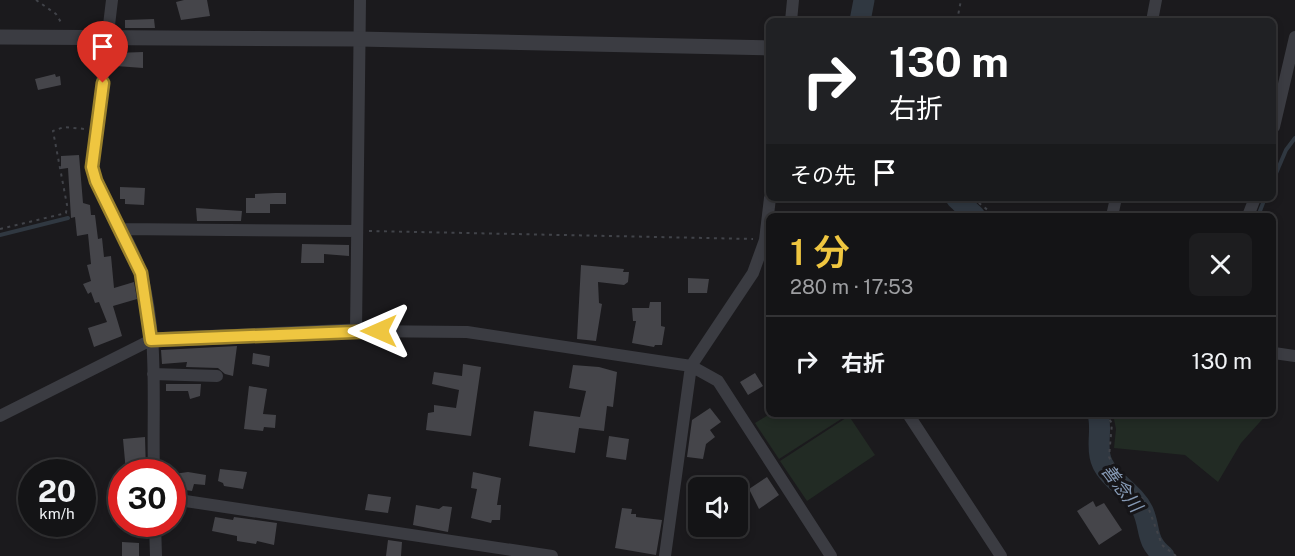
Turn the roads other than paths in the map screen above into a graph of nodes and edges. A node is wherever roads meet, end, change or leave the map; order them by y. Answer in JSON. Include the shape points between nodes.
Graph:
{"nodes":[{"id":1,"x":112,"y":0,"type":"edge"},
{"id":2,"x":360,"y":0,"type":"edge"},
{"id":3,"x":793,"y":0,"type":"edge"},
{"id":4,"x":1156,"y":0,"type":"edge"},
{"id":5,"x":791,"y":18,"type":"edge"},
{"id":6,"x":1153,"y":18,"type":"edge"},
{"id":7,"x":0,"y":37,"type":"edge"},
{"id":8,"x":108,"y":37,"type":"junction"},
{"id":9,"x":1295,"y":37,"type":"edge"},
{"id":10,"x":358,"y":39,"type":"junction"},
{"id":11,"x":766,"y":48,"type":"edge"},
{"id":12,"x":1276,"y":118,"type":"edge"},
{"id":13,"x":120,"y":229,"type":"junction"},
{"id":14,"x":357,"y":231,"type":"junction"},
{"id":15,"x":766,"y":235,"type":"edge"},
{"id":16,"x":356,"y":331,"type":"junction"},
{"id":17,"x":151,"y":340,"type":"junction"},
{"id":18,"x":1276,"y":353,"type":"edge"},
{"id":19,"x":1295,"y":356,"type":"edge"},
{"id":20,"x":691,"y":366,"type":"junction"},
{"id":21,"x":153,"y":374,"type":"junction"},
{"id":22,"x":218,"y":376,"type":"dead end"},
{"id":23,"x":0,"y":416,"type":"edge"},
{"id":24,"x":910,"y":417,"type":"edge"},
{"id":25,"x":154,"y":459,"type":"edge"},
{"id":26,"x":186,"y":501,"type":"edge"},
{"id":27,"x":155,"y":537,"type":"edge"},
{"id":28,"x":156,"y":556,"type":"edge"},
{"id":29,"x":552,"y":556,"type":"edge"},
{"id":30,"x":665,"y":556,"type":"edge"},
{"id":31,"x":831,"y":556,"type":"edge"},
{"id":32,"x":1001,"y":556,"type":"edge"}],
"edges":[{"from":1,"to":8,"type":"street"},
{"from":2,"to":10,"type":"street"},
{"from":3,"to":5,"type":"street"},
{"from":4,"to":6,"type":"street"},
{"from":7,"to":8,"type":"street"},
{"from":8,"to":10,"type":"street"},
{"from":8,"to":13,"type":"street","via":[[92,167]]},
{"from":9,"to":12,"type":"street"},
{"from":10,"to":11,"type":"street"},
{"from":10,"to":14,"type":"street"},
{"from":13,"to":14,"type":"street"},
{"from":13,"to":17,"type":"street","via":[[141,273]]},
{"from":14,"to":16,"type":"street"},
{"from":15,"to":20,"type":"street","via":[[753,273]]},
{"from":16,"to":17,"type":"street"},
{"from":16,"to":20,"type":"street","via":[[467,332]]},
{"from":17,"to":21,"type":"street"},
{"from":17,"to":23,"type":"street"},
{"from":18,"to":19,"type":"street"},
{"from":20,"to":30,"type":"street"},
{"from":20,"to":31,"type":"street","via":[[718,381]]},
{"from":21,"to":22,"type":"street"},
{"from":21,"to":25,"type":"street"},
{"from":24,"to":32,"type":"street"},
{"from":26,"to":29,"type":"street"},
{"from":27,"to":28,"type":"street"}]}
